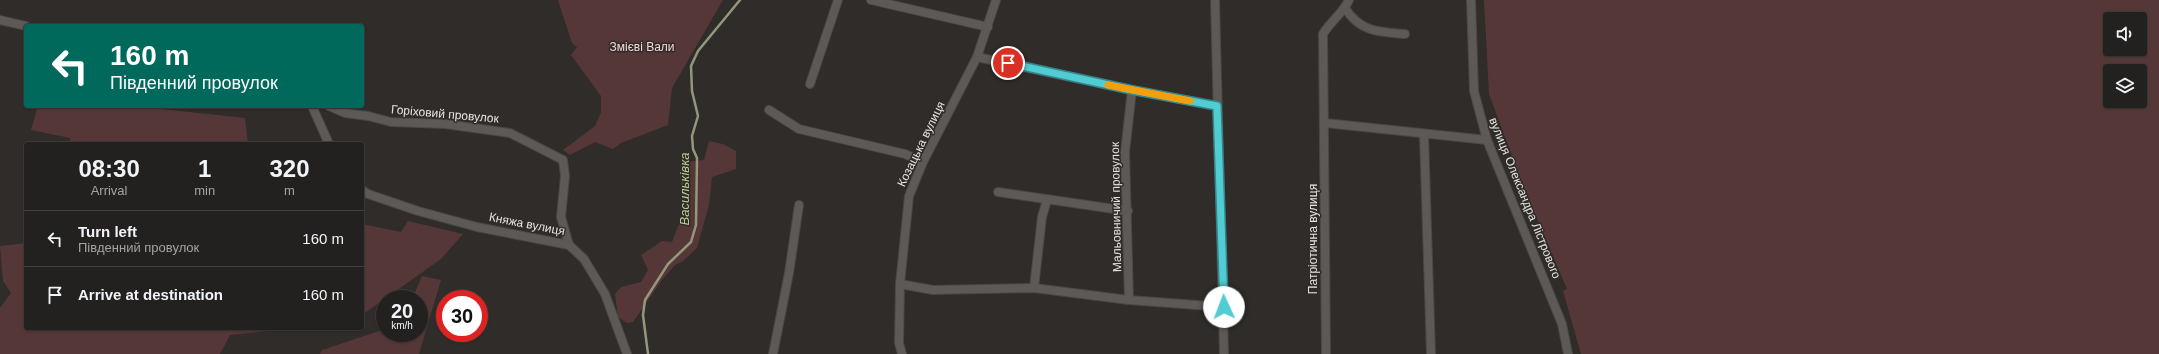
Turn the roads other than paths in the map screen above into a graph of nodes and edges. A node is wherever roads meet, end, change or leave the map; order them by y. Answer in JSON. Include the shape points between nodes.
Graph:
{"nodes":[{"id":1,"x":838,"y":0,"type":"edge"},
{"id":2,"x":872,"y":0,"type":"edge"},
{"id":3,"x":996,"y":0,"type":"edge"},
{"id":4,"x":1215,"y":0,"type":"edge"},
{"id":5,"x":1349,"y":0,"type":"edge"},
{"id":6,"x":1471,"y":0,"type":"edge"},
{"id":7,"x":1345,"y":8,"type":"junction"},
{"id":8,"x":0,"y":20,"type":"edge"},
{"id":9,"x":24,"y":26,"type":"edge"},
{"id":10,"x":988,"y":27,"type":"junction"},
{"id":11,"x":1405,"y":34,"type":"dead end"},
{"id":12,"x":977,"y":57,"type":"junction"},
{"id":13,"x":810,"y":84,"type":"dead end"},
{"id":14,"x":1132,"y":90,"type":"junction"},
{"id":15,"x":1217,"y":106,"type":"junction"},
{"id":16,"x":313,"y":108,"type":"edge"},
{"id":17,"x":334,"y":108,"type":"edge"},
{"id":18,"x":768,"y":110,"type":"dead end"},
{"id":19,"x":1325,"y":123,"type":"junction"},
{"id":20,"x":1424,"y":135,"type":"junction"},
{"id":21,"x":1487,"y":140,"type":"junction"},
{"id":22,"x":327,"y":142,"type":"edge"},
{"id":23,"x":923,"y":162,"type":"junction"},
{"id":24,"x":364,"y":191,"type":"edge"},
{"id":25,"x":998,"y":192,"type":"dead end"},
{"id":26,"x":1047,"y":200,"type":"junction"},
{"id":27,"x":799,"y":205,"type":"dead end"},
{"id":28,"x":1128,"y":211,"type":"junction"},
{"id":29,"x":569,"y":244,"type":"junction"},
{"id":30,"x":900,"y":284,"type":"junction"},
{"id":31,"x":1034,"y":288,"type":"junction"},
{"id":32,"x":1129,"y":300,"type":"junction"},
{"id":33,"x":1224,"y":307,"type":"junction"},
{"id":34,"x":627,"y":354,"type":"edge"},
{"id":35,"x":773,"y":354,"type":"edge"},
{"id":36,"x":902,"y":354,"type":"edge"},
{"id":37,"x":1224,"y":354,"type":"edge"},
{"id":38,"x":1326,"y":354,"type":"edge"},
{"id":39,"x":1431,"y":354,"type":"edge"},
{"id":40,"x":1568,"y":354,"type":"edge"}],
"edges":[{"from":1,"to":13,"type":"street"},
{"from":2,"to":10,"type":"street"},
{"from":3,"to":10,"type":"street","name":"Козацька вулиця"},
{"from":4,"to":15,"type":"street"},
{"from":5,"to":7,"type":"street","name":"Патріотична вулиця"},
{"from":6,"to":21,"type":"street","name":"вулиця Олександра Лістрового","via":[[1474,91]]},
{"from":7,"to":11,"type":"street","via":[[1352,19],[1367,29]]},
{"from":7,"to":19,"type":"street","name":"Патріотична вулиця","via":[[1322,34]]},
{"from":8,"to":9,"type":"street"},
{"from":10,"to":12,"type":"street","name":"Козацька вулиця"},
{"from":12,"to":14,"type":"street"},
{"from":12,"to":23,"type":"street","name":"Козацька вулиця"},
{"from":14,"to":15,"type":"street"},
{"from":14,"to":28,"type":"street","name":"Мальовничий провулок","via":[[1125,152]]},
{"from":15,"to":33,"type":"street"},
{"from":16,"to":22,"type":"street"},
{"from":17,"to":29,"type":"street","name":"Горіховий провулок","via":[[345,113],[391,122],[459,125],[510,133],[564,160],[561,217]]},
{"from":18,"to":23,"type":"street","via":[[799,129],[905,154]]},
{"from":19,"to":20,"type":"street"},
{"from":19,"to":38,"type":"street","name":"Патріотична вулиця"},
{"from":20,"to":21,"type":"street"},
{"from":20,"to":39,"type":"street"},
{"from":21,"to":40,"type":"street","name":"вулиця Олександра Лістрового","via":[[1562,324]]},
{"from":23,"to":30,"type":"street","name":"Козацька вулиця","via":[[909,196]]},
{"from":24,"to":29,"type":"street","name":"Княжа вулиця","via":[[425,213],[477,227]]},
{"from":25,"to":26,"type":"street"},
{"from":26,"to":28,"type":"street"},
{"from":26,"to":31,"type":"street","via":[[1042,217]]},
{"from":27,"to":35,"type":"street"},
{"from":28,"to":32,"type":"street","name":"Мальовничий провулок"},
{"from":29,"to":34,"type":"street","name":"Княжа вулиця","via":[[584,259],[605,294]]},
{"from":30,"to":31,"type":"street","via":[[933,290]]},
{"from":30,"to":36,"type":"street","name":"Козацька вулиця","via":[[899,343]]},
{"from":31,"to":32,"type":"street"},
{"from":32,"to":33,"type":"street"},
{"from":33,"to":37,"type":"street"}]}
